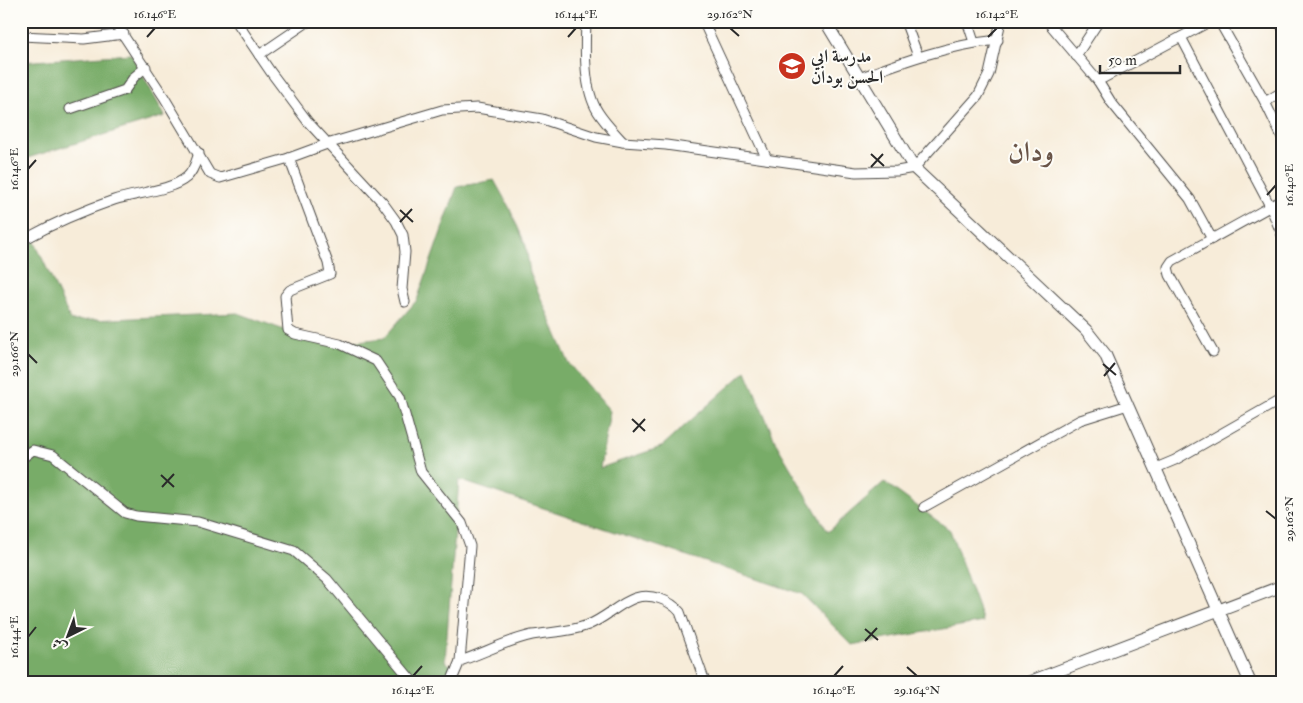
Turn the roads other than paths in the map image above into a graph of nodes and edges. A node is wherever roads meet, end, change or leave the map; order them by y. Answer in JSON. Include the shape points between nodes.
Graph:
{"nodes":[{"id":1,"x":236,"y":21,"type":"edge"},
{"id":2,"x":309,"y":21,"type":"edge"},
{"id":3,"x":586,"y":21,"type":"edge"},
{"id":4,"x":703,"y":21,"type":"edge"},
{"id":5,"x":825,"y":21,"type":"edge"},
{"id":6,"x":905,"y":21,"type":"edge"},
{"id":7,"x":967,"y":21,"type":"edge"},
{"id":8,"x":1002,"y":21,"type":"edge"},
{"id":9,"x":1048,"y":21,"type":"edge"},
{"id":10,"x":1098,"y":21,"type":"edge"},
{"id":11,"x":1211,"y":21,"type":"edge"},
{"id":12,"x":1219,"y":21,"type":"edge"},
{"id":13,"x":1279,"y":21,"type":"edge"},
{"id":14,"x":116,"y":22,"type":"edge"},
{"id":15,"x":1282,"y":26,"type":"edge"},
{"id":16,"x":124,"y":34,"type":"junction"},
{"id":17,"x":21,"y":36,"type":"edge"},
{"id":18,"x":1181,"y":37,"type":"junction"},
{"id":19,"x":998,"y":40,"type":"junction"},
{"id":20,"x":974,"y":42,"type":"junction"},
{"id":21,"x":258,"y":55,"type":"junction"},
{"id":22,"x":918,"y":56,"type":"junction"},
{"id":23,"x":1076,"y":56,"type":"junction"},
{"id":24,"x":146,"y":67,"type":"junction"},
{"id":25,"x":859,"y":78,"type":"junction"},
{"id":26,"x":1098,"y":82,"type":"junction"},
{"id":27,"x":1282,"y":92,"type":"edge"},
{"id":28,"x":1265,"y":102,"type":"junction"},
{"id":29,"x":70,"y":109,"type":"dead end"},
{"id":30,"x":1282,"y":137,"type":"edge"},
{"id":31,"x":623,"y":142,"type":"junction"},
{"id":32,"x":327,"y":144,"type":"junction"},
{"id":33,"x":198,"y":153,"type":"junction"},
{"id":34,"x":289,"y":158,"type":"junction"},
{"id":35,"x":766,"y":159,"type":"junction"},
{"id":36,"x":914,"y":168,"type":"junction"},
{"id":37,"x":1282,"y":200,"type":"edge"},
{"id":38,"x":1270,"y":206,"type":"junction"},
{"id":39,"x":1282,"y":234,"type":"edge"},
{"id":40,"x":21,"y":237,"type":"edge"},
{"id":41,"x":1212,"y":239,"type":"junction"},
{"id":42,"x":405,"y":302,"type":"dead end"},
{"id":43,"x":1213,"y":352,"type":"dead end"},
{"id":44,"x":1282,"y":399,"type":"edge"},
{"id":45,"x":1128,"y":405,"type":"junction"},
{"id":46,"x":21,"y":459,"type":"edge"},
{"id":47,"x":1156,"y":468,"type":"junction"},
{"id":48,"x":924,"y":507,"type":"dead end"},
{"id":49,"x":1282,"y":586,"type":"edge"},
{"id":50,"x":1218,"y":610,"type":"junction"},
{"id":51,"x":460,"y":662,"type":"junction"},
{"id":52,"x":414,"y":682,"type":"edge"},
{"id":53,"x":451,"y":682,"type":"edge"},
{"id":54,"x":705,"y":682,"type":"edge"},
{"id":55,"x":1029,"y":682,"type":"edge"},
{"id":56,"x":1250,"y":682,"type":"edge"}],
"edges":[{"from":1,"to":21,"type":"street"},
{"from":2,"to":21,"type":"street"},
{"from":3,"to":31,"type":"street","via":[[585,65],[589,86],[597,110]]},
{"from":4,"to":35,"type":"street"},
{"from":5,"to":25,"type":"street"},
{"from":6,"to":22,"type":"street"},
{"from":7,"to":20,"type":"street"},
{"from":8,"to":19,"type":"street"},
{"from":9,"to":23,"type":"street"},
{"from":10,"to":23,"type":"street"},
{"from":11,"to":18,"type":"street"},
{"from":12,"to":28,"type":"street"},
{"from":13,"to":15,"type":"street"},
{"from":14,"to":16,"type":"street"},
{"from":16,"to":17,"type":"street","via":[[84,40]]},
{"from":16,"to":24,"type":"street"},
{"from":18,"to":26,"type":"street"},
{"from":18,"to":38,"type":"street"},
{"from":19,"to":20,"type":"street"},
{"from":19,"to":36,"type":"street","via":[[989,74],[978,96]]},
{"from":20,"to":22,"type":"street"},
{"from":21,"to":32,"type":"street"},
{"from":22,"to":25,"type":"street"},
{"from":23,"to":26,"type":"street"},
{"from":24,"to":29,"type":"street","via":[[125,90]]},
{"from":24,"to":33,"type":"street"},
{"from":25,"to":36,"type":"street"},
{"from":26,"to":41,"type":"street","via":[[1190,200]]},
{"from":27,"to":28,"type":"street"},
{"from":28,"to":30,"type":"street"},
{"from":31,"to":32,"type":"street","via":[[596,137],[542,119],[477,108],[442,110]]},
{"from":31,"to":35,"type":"street"},
{"from":32,"to":34,"type":"street"},
{"from":32,"to":42,"type":"street","via":[[383,203],[402,234]]},
{"from":33,"to":34,"type":"street","via":[[210,174],[220,178]]},
{"from":33,"to":40,"type":"street","via":[[192,170],[170,186],[78,213],[29,237]]},
{"from":34,"to":51,"type":"street","via":[[330,274],[290,290],[285,296],[288,330],[340,344],[376,361],[400,397],[421,472],[462,523],[470,546]]},
{"from":35,"to":36,"type":"street","via":[[856,172]]},
{"from":36,"to":45,"type":"street","via":[[1086,330],[1105,354]]},
{"from":37,"to":38,"type":"street"},
{"from":38,"to":39,"type":"street"},
{"from":38,"to":41,"type":"street"},
{"from":41,"to":43,"type":"street","via":[[1168,266]]},
{"from":44,"to":47,"type":"street"},
{"from":45,"to":47,"type":"street"},
{"from":45,"to":48,"type":"street","via":[[1080,420]]},
{"from":46,"to":52,"type":"street","via":[[33,450],[53,455],[124,513],[198,522],[294,551],[327,579]]},
{"from":47,"to":50,"type":"street"},
{"from":49,"to":50,"type":"street"},
{"from":50,"to":55,"type":"street"},
{"from":50,"to":56,"type":"street"},
{"from":51,"to":53,"type":"street"},
{"from":51,"to":54,"type":"street","via":[[532,635],[588,625],[635,598],[647,597],[662,599],[680,612]]}]}
